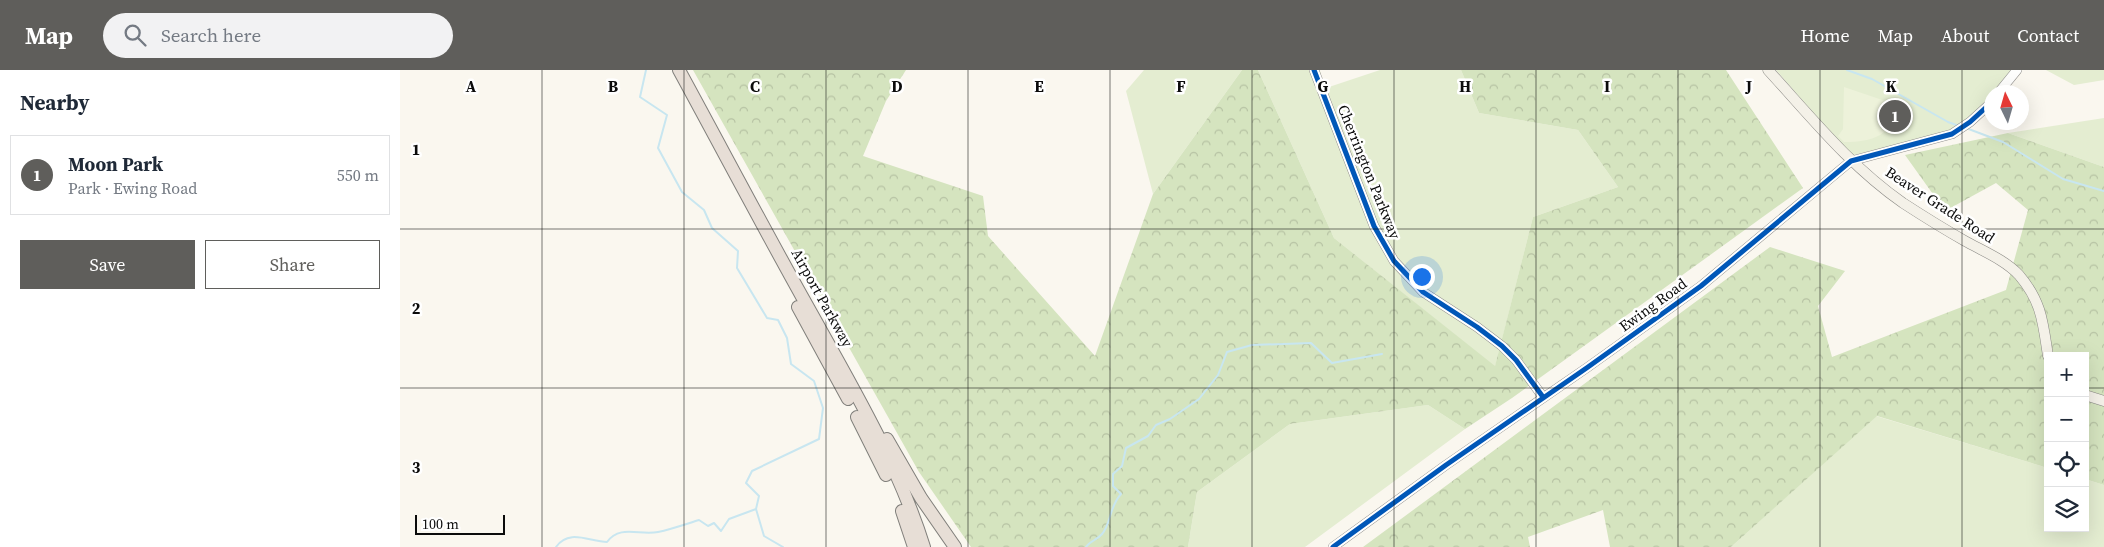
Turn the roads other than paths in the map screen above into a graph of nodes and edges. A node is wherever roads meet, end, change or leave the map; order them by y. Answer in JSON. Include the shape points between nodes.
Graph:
{"nodes":[{"id":1,"x":670,"y":70,"type":"edge"},
{"id":2,"x":679,"y":70,"type":"edge"},
{"id":3,"x":1314,"y":70,"type":"edge"},
{"id":4,"x":1768,"y":70,"type":"edge"},
{"id":5,"x":2017,"y":70,"type":"edge"},
{"id":6,"x":2005,"y":85,"type":"edge"},
{"id":7,"x":1984,"y":109,"type":"edge"},
{"id":8,"x":1851,"y":162,"type":"junction"},
{"id":9,"x":828,"y":342,"type":"junction"},
{"id":10,"x":2048,"y":352,"type":"edge"},
{"id":11,"x":2089,"y":396,"type":"edge"},
{"id":12,"x":1543,"y":397,"type":"junction"},
{"id":13,"x":2104,"y":401,"type":"edge"},
{"id":14,"x":914,"y":547,"type":"edge"},
{"id":15,"x":924,"y":547,"type":"edge"},
{"id":16,"x":956,"y":547,"type":"edge"},
{"id":17,"x":1333,"y":547,"type":"edge"}],
"edges":[{"from":1,"to":14,"type":"highway","name":"Airport Parkway","via":[[854,411],[894,490]]},
{"from":2,"to":9,"type":"highway","name":"Airport Parkway"},
{"from":3,"to":12,"type":"street","name":"Cherrington Parkway","via":[[1374,226],[1394,261],[1423,292],[1502,346]]},
{"from":4,"to":8,"type":"main road","name":"Beaver Grade Road"},
{"from":5,"to":6,"type":"street"},
{"from":7,"to":8,"type":"street","name":"Ewing Road","via":[[1952,134]]},
{"from":8,"to":10,"type":"main road","name":"Beaver Grade Road","via":[[1903,202],[2017,274],[2038,302],[2044,320]]},
{"from":8,"to":12,"type":"street","name":"Ewing Road","via":[[1701,286]]},
{"from":9,"to":15,"type":"highway","name":"Airport Parkway","via":[[883,446]]},
{"from":9,"to":16,"type":"highway","via":[[921,498]]},
{"from":11,"to":13,"type":"main road"},
{"from":12,"to":17,"type":"street","name":"Ewing Road"}]}
